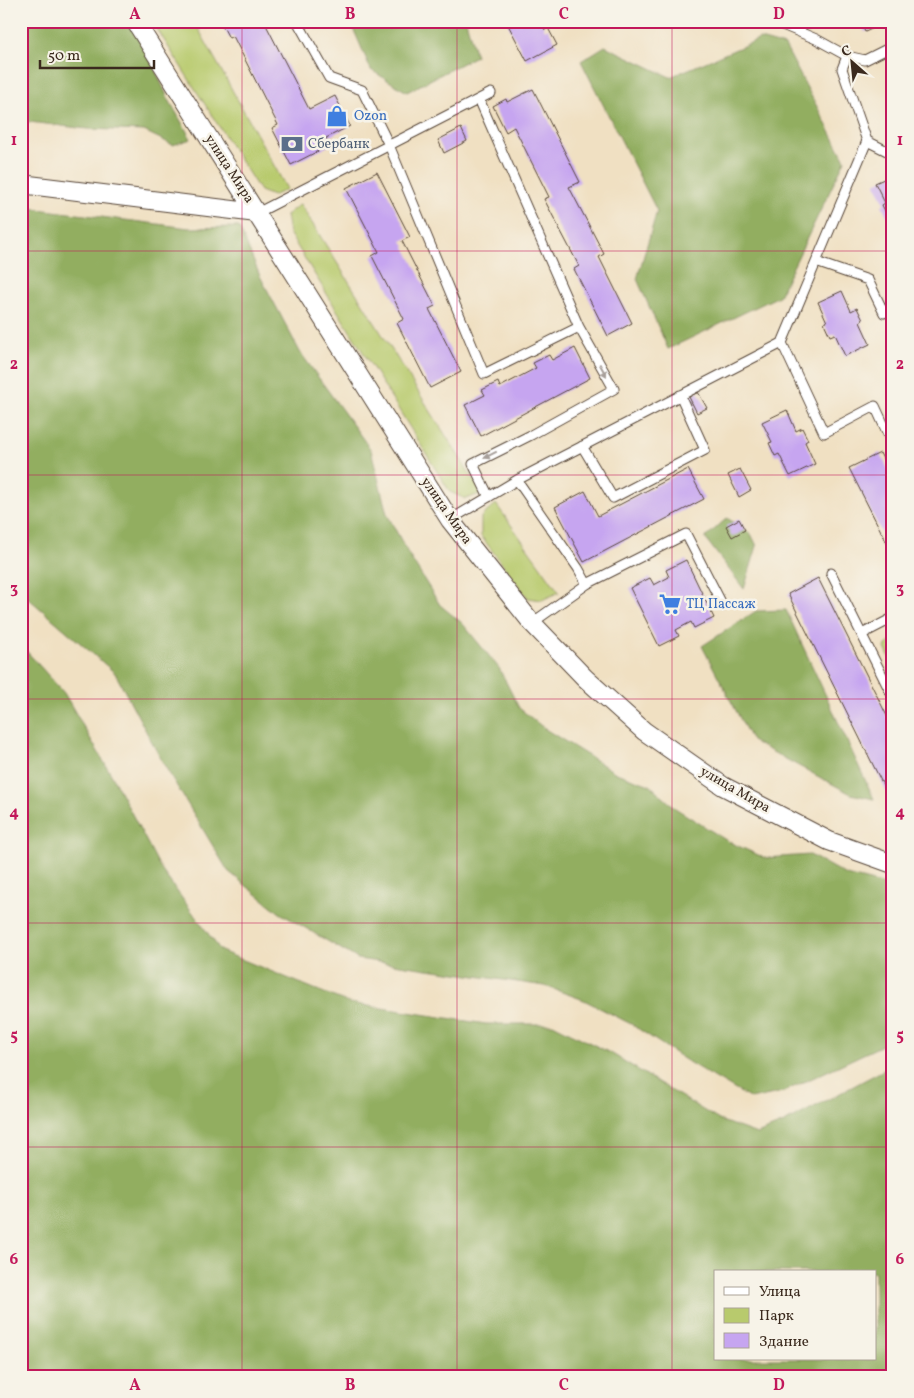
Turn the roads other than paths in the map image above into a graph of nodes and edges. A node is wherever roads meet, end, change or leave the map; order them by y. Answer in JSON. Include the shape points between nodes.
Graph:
{"nodes":[{"id":1,"x":135,"y":21,"type":"edge"},
{"id":2,"x":297,"y":21,"type":"edge"},
{"id":3,"x":773,"y":21,"type":"edge"},
{"id":4,"x":893,"y":46,"type":"edge"},
{"id":5,"x":847,"y":56,"type":"junction"},
{"id":6,"x":492,"y":93,"type":"dead end"},
{"id":7,"x":479,"y":99,"type":"junction"},
{"id":8,"x":867,"y":141,"type":"junction"},
{"id":9,"x":388,"y":145,"type":"junction"},
{"id":10,"x":893,"y":154,"type":"edge"},
{"id":11,"x":21,"y":184,"type":"edge"},
{"id":12,"x":257,"y":213,"type":"junction"},
{"id":13,"x":816,"y":262,"type":"junction"},
{"id":14,"x":884,"y":313,"type":"dead end"},
{"id":15,"x":579,"y":328,"type":"junction"},
{"id":16,"x":782,"y":343,"type":"junction"},
{"id":17,"x":680,"y":395,"type":"junction"},
{"id":18,"x":893,"y":445,"type":"edge"},
{"id":19,"x":582,"y":446,"type":"junction"},
{"id":20,"x":517,"y":480,"type":"junction"},
{"id":21,"x":489,"y":497,"type":"junction"},
{"id":22,"x":450,"y":520,"type":"junction"},
{"id":23,"x":831,"y":573,"type":"dead end"},
{"id":24,"x":586,"y":584,"type":"junction"},
{"id":25,"x":723,"y":606,"type":"dead end"},
{"id":26,"x":893,"y":618,"type":"edge"},
{"id":27,"x":532,"y":623,"type":"junction"},
{"id":28,"x":862,"y":634,"type":"junction"},
{"id":29,"x":893,"y":698,"type":"edge"},
{"id":30,"x":893,"y":864,"type":"edge"}],
"edges":[{"from":1,"to":12,"type":"street","name":"улица Мира"},
{"from":2,"to":9,"type":"lane","via":[[328,78],[362,90]]},
{"from":3,"to":5,"type":"lane"},
{"from":4,"to":5,"type":"lane","via":[[864,60]]},
{"from":5,"to":8,"type":"lane","via":[[842,69]]},
{"from":6,"to":7,"type":"lane"},
{"from":7,"to":9,"type":"lane"},
{"from":7,"to":15,"type":"lane"},
{"from":8,"to":10,"type":"lane"},
{"from":8,"to":13,"type":"lane"},
{"from":9,"to":12,"type":"lane"},
{"from":9,"to":15,"type":"lane","via":[[484,374]]},
{"from":11,"to":12,"type":"street"},
{"from":12,"to":22,"type":"street","name":"улица Мира"},
{"from":13,"to":14,"type":"lane","via":[[868,280]]},
{"from":13,"to":16,"type":"lane"},
{"from":15,"to":21,"type":"lane","one_way":true,"via":[[614,390],[473,464]]},
{"from":16,"to":17,"type":"lane"},
{"from":16,"to":18,"type":"lane","via":[[824,433],[875,406]]},
{"from":17,"to":19,"type":"lane"},
{"from":17,"to":19,"type":"lane","via":[[705,450],[613,498]]},
{"from":19,"to":20,"type":"lane"},
{"from":20,"to":21,"type":"lane"},
{"from":20,"to":24,"type":"lane"},
{"from":21,"to":22,"type":"lane"},
{"from":22,"to":27,"type":"street","name":"улица Мира"},
{"from":23,"to":28,"type":"lane"},
{"from":24,"to":25,"type":"lane","via":[[686,534]]},
{"from":24,"to":27,"type":"lane"},
{"from":26,"to":28,"type":"lane"},
{"from":27,"to":30,"type":"street","name":"улица Мира","via":[[585,678],[644,731],[723,786],[829,841]]},
{"from":28,"to":29,"type":"lane"}]}
